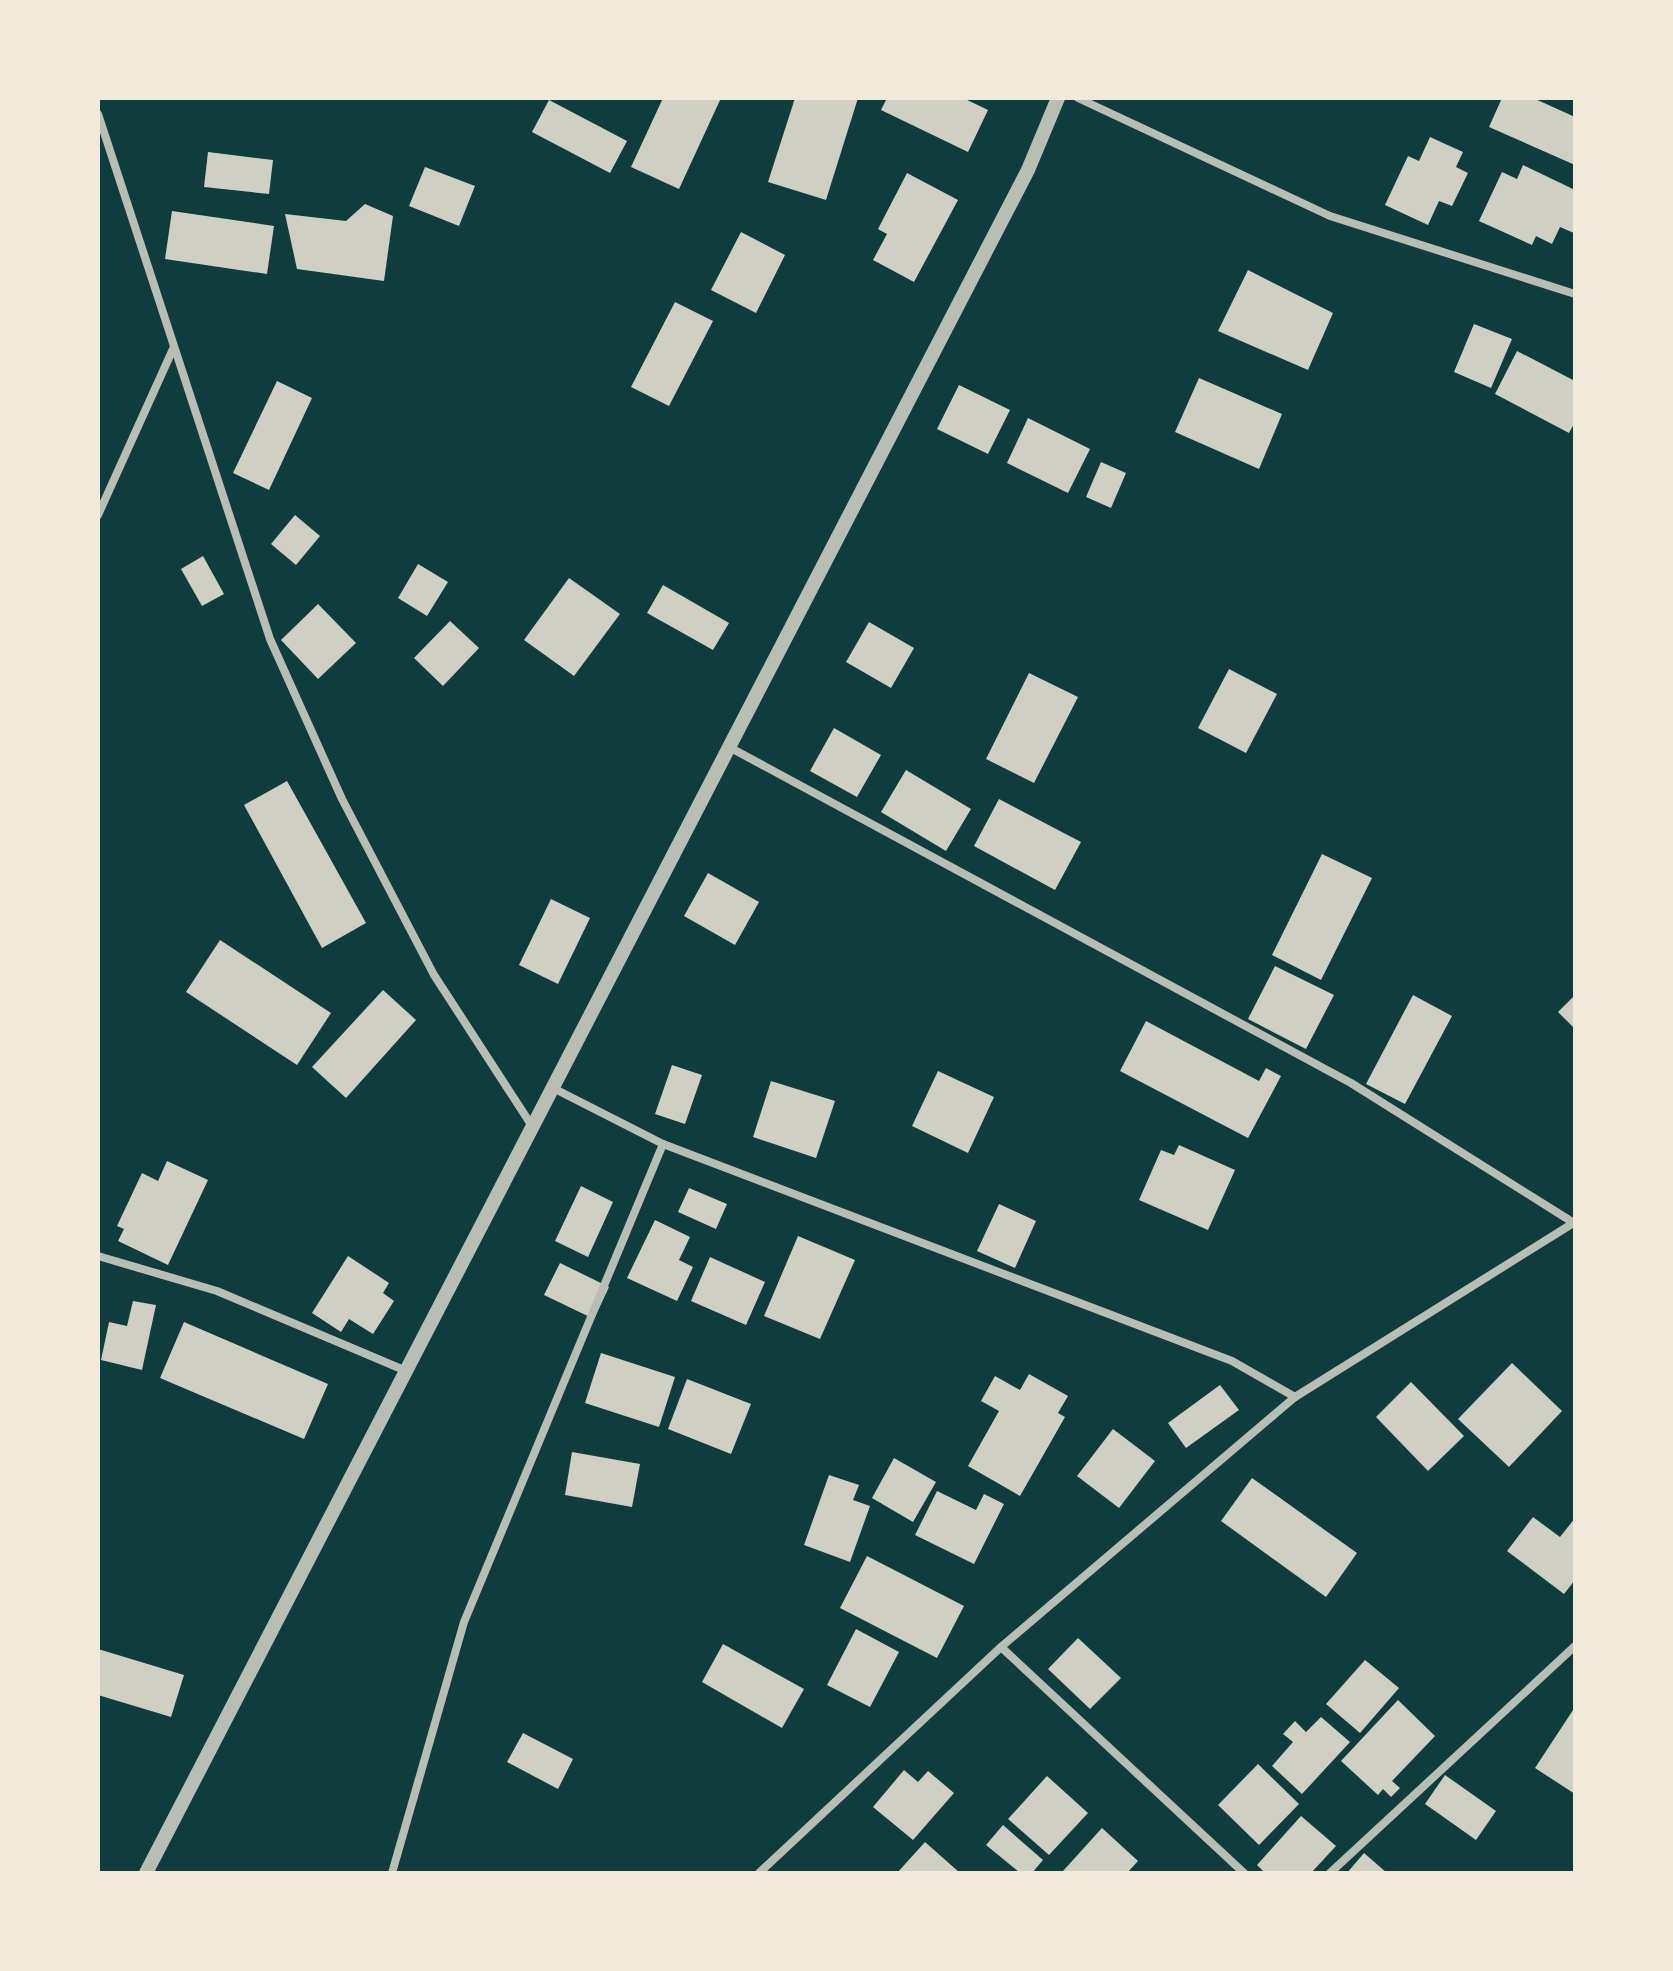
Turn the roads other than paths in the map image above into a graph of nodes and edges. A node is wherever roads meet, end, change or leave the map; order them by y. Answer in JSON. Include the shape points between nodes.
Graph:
{"nodes":[{"id":1,"x":1058,"y":98,"type":"edge"},
{"id":2,"x":1078,"y":98,"type":"edge"},
{"id":3,"x":98,"y":114,"type":"edge"},
{"id":4,"x":1575,"y":294,"type":"edge"},
{"id":5,"x":173,"y":349,"type":"junction"},
{"id":6,"x":98,"y":515,"type":"edge"},
{"id":7,"x":729,"y":747,"type":"junction"},
{"id":8,"x":551,"y":1087,"type":"junction"},
{"id":9,"x":532,"y":1127,"type":"junction"},
{"id":10,"x":663,"y":1144,"type":"junction"},
{"id":11,"x":1575,"y":1223,"type":"edge"},
{"id":12,"x":98,"y":1256,"type":"edge"},
{"id":13,"x":404,"y":1370,"type":"junction"},
{"id":14,"x":1295,"y":1397,"type":"junction"},
{"id":15,"x":1575,"y":1646,"type":"edge"},
{"id":16,"x":1001,"y":1647,"type":"junction"},
{"id":17,"x":146,"y":1873,"type":"edge"},
{"id":18,"x":392,"y":1873,"type":"edge"},
{"id":19,"x":759,"y":1873,"type":"edge"},
{"id":20,"x":1244,"y":1873,"type":"edge"},
{"id":21,"x":1330,"y":1873,"type":"edge"}],
"edges":[{"from":1,"to":7,"type":"street","via":[[1028,170]]},
{"from":2,"to":4,"type":"street","via":[[1330,216]]},
{"from":3,"to":5,"type":"street"},
{"from":5,"to":6,"type":"street"},
{"from":5,"to":9,"type":"street","via":[[270,639],[342,799],[434,975]]},
{"from":7,"to":8,"type":"street"},
{"from":7,"to":11,"type":"street","via":[[1351,1083]]},
{"from":8,"to":9,"type":"street"},
{"from":8,"to":10,"type":"street"},
{"from":9,"to":13,"type":"street"},
{"from":10,"to":14,"type":"street","via":[[1232,1361]]},
{"from":10,"to":18,"type":"street","via":[[464,1622]]},
{"from":11,"to":14,"type":"street"},
{"from":12,"to":13,"type":"street","via":[[217,1291]]},
{"from":13,"to":17,"type":"street"},
{"from":14,"to":16,"type":"street"},
{"from":15,"to":21,"type":"street"},
{"from":16,"to":19,"type":"street"},
{"from":16,"to":20,"type":"street"}]}
